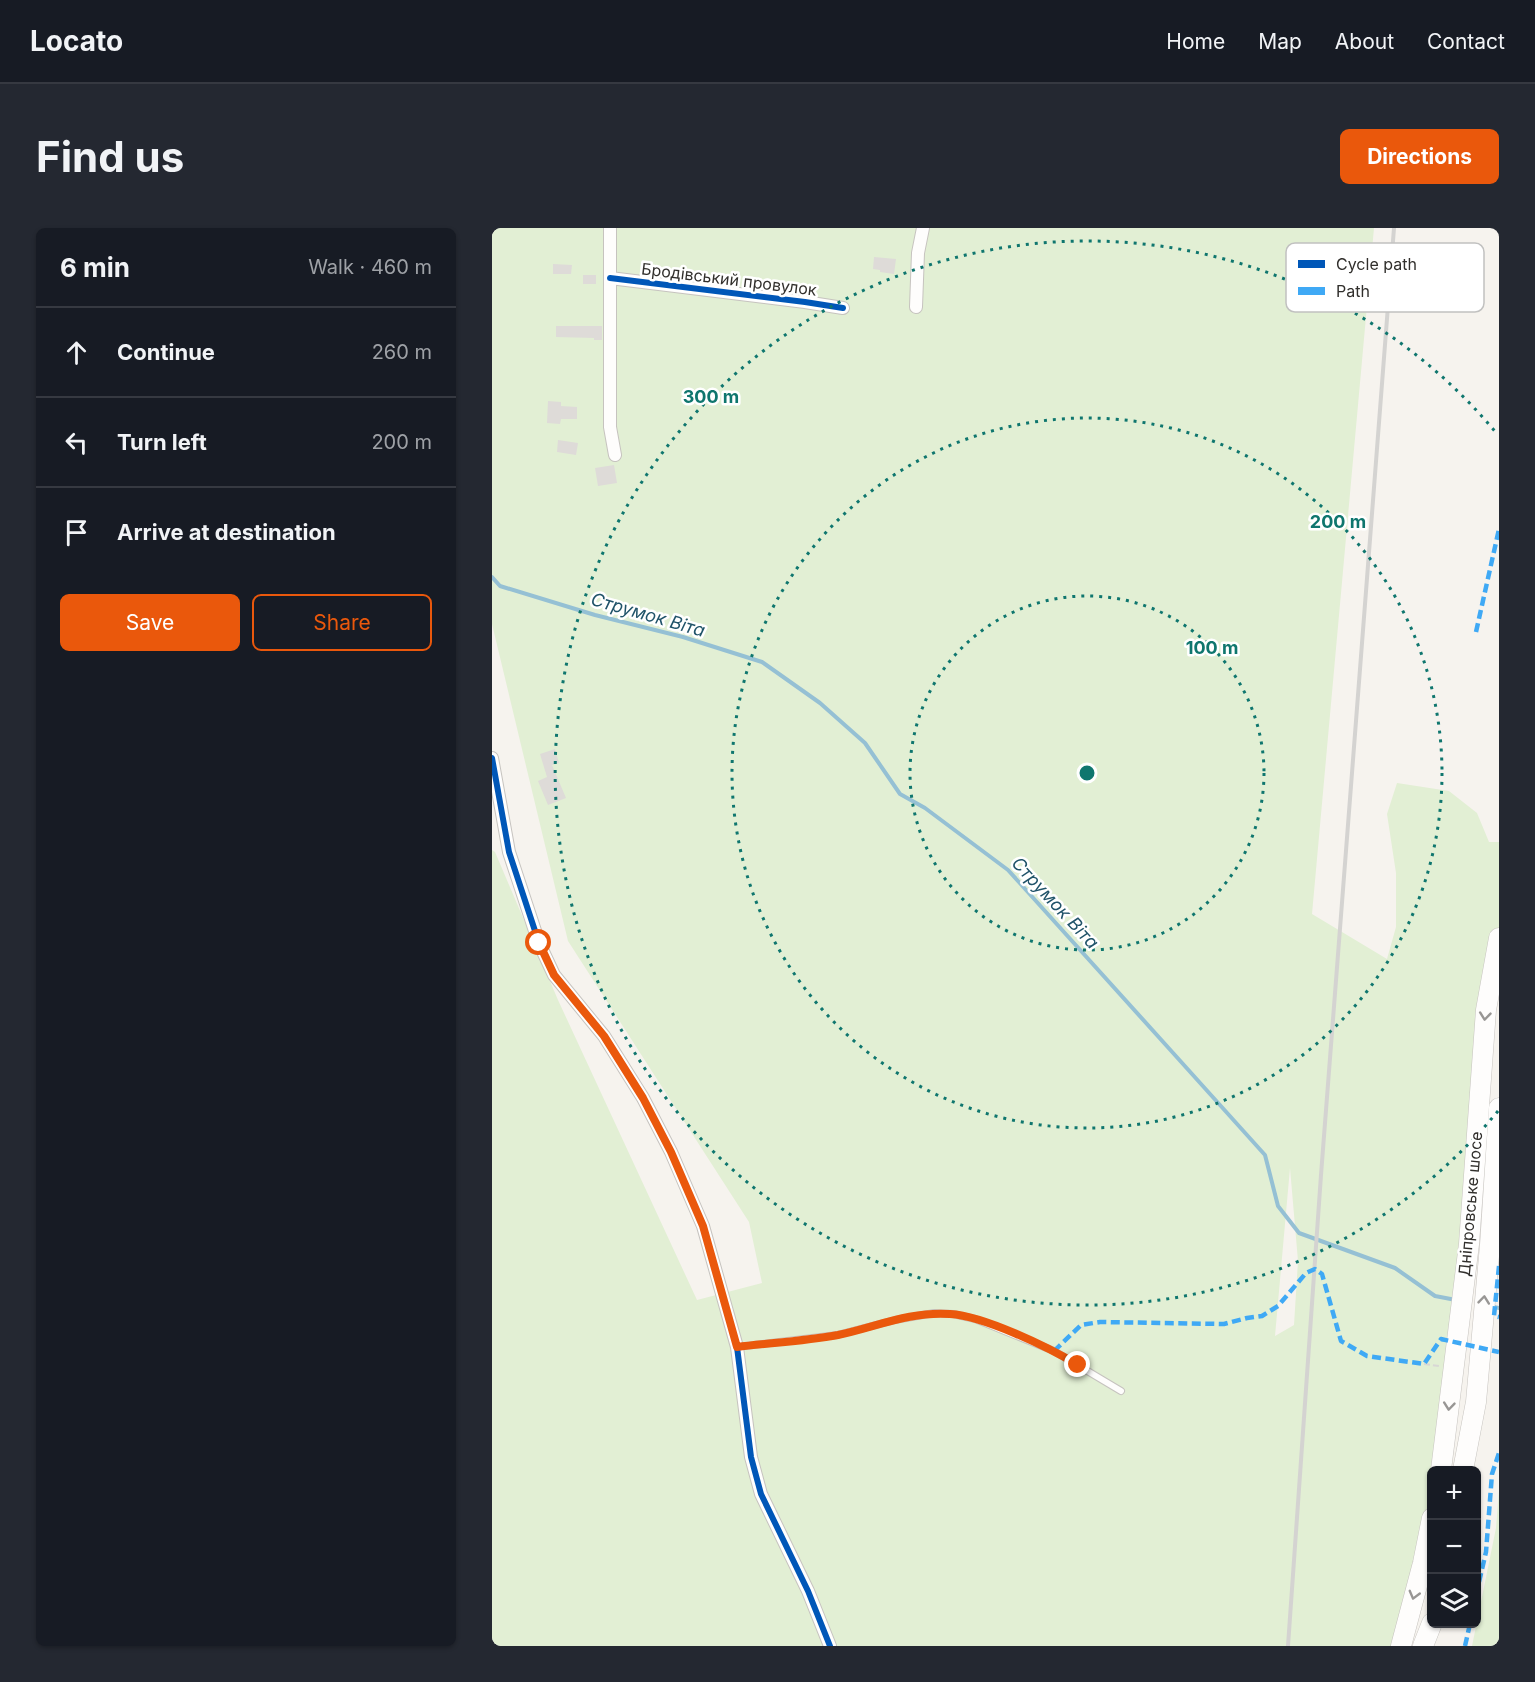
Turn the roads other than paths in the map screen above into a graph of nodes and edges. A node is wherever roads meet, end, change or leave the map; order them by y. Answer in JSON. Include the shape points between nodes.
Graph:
{"nodes":[{"id":1,"x":610,"y":228,"type":"edge"},
{"id":2,"x":922,"y":228,"type":"edge"},
{"id":3,"x":610,"y":278,"type":"junction"},
{"id":4,"x":916,"y":307,"type":"dead end"},
{"id":5,"x":843,"y":308,"type":"dead end"},
{"id":6,"x":615,"y":455,"type":"dead end"},
{"id":7,"x":492,"y":758,"type":"edge"},
{"id":8,"x":1499,"y":938,"type":"edge"},
{"id":9,"x":1499,"y":1108,"type":"edge"},
{"id":10,"x":737,"y":1347,"type":"junction"},
{"id":11,"x":1121,"y":1391,"type":"dead end"},
{"id":12,"x":1441,"y":1466,"type":"edge"},
{"id":13,"x":1464,"y":1466,"type":"edge"},
{"id":14,"x":1431,"y":1520,"type":"edge"},
{"id":15,"x":1429,"y":1628,"type":"edge"},
{"id":16,"x":830,"y":1646,"type":"edge"},
{"id":17,"x":1401,"y":1646,"type":"edge"},
{"id":18,"x":1423,"y":1646,"type":"edge"}],
"edges":[{"from":1,"to":3,"type":"street"},
{"from":2,"to":4,"type":"street"},
{"from":3,"to":5,"type":"street","name":"Бродівський провулок"},
{"from":3,"to":6,"type":"street","via":[[610,427]]},
{"from":7,"to":10,"type":"street","via":[[509,852],[539,943],[554,975],[604,1036],[632,1080],[671,1152],[703,1226]]},
{"from":8,"to":12,"type":"main road","name":"Дніпровське шосе","one_way":true,"via":[[1486,1010],[1468,1244]]},
{"from":13,"to":9,"type":"main road","name":"Дніпровське шосе","one_way":true,"via":[[1476,1402]]},
{"from":10,"to":11,"type":"lane","via":[[837,1335],[934,1313],[953,1314],[975,1318],[1054,1351]]},
{"from":10,"to":16,"type":"street","via":[[751,1457],[761,1494]]},
{"from":14,"to":17,"type":"main road","one_way":true},
{"from":15,"to":18,"type":"main road"}]}
